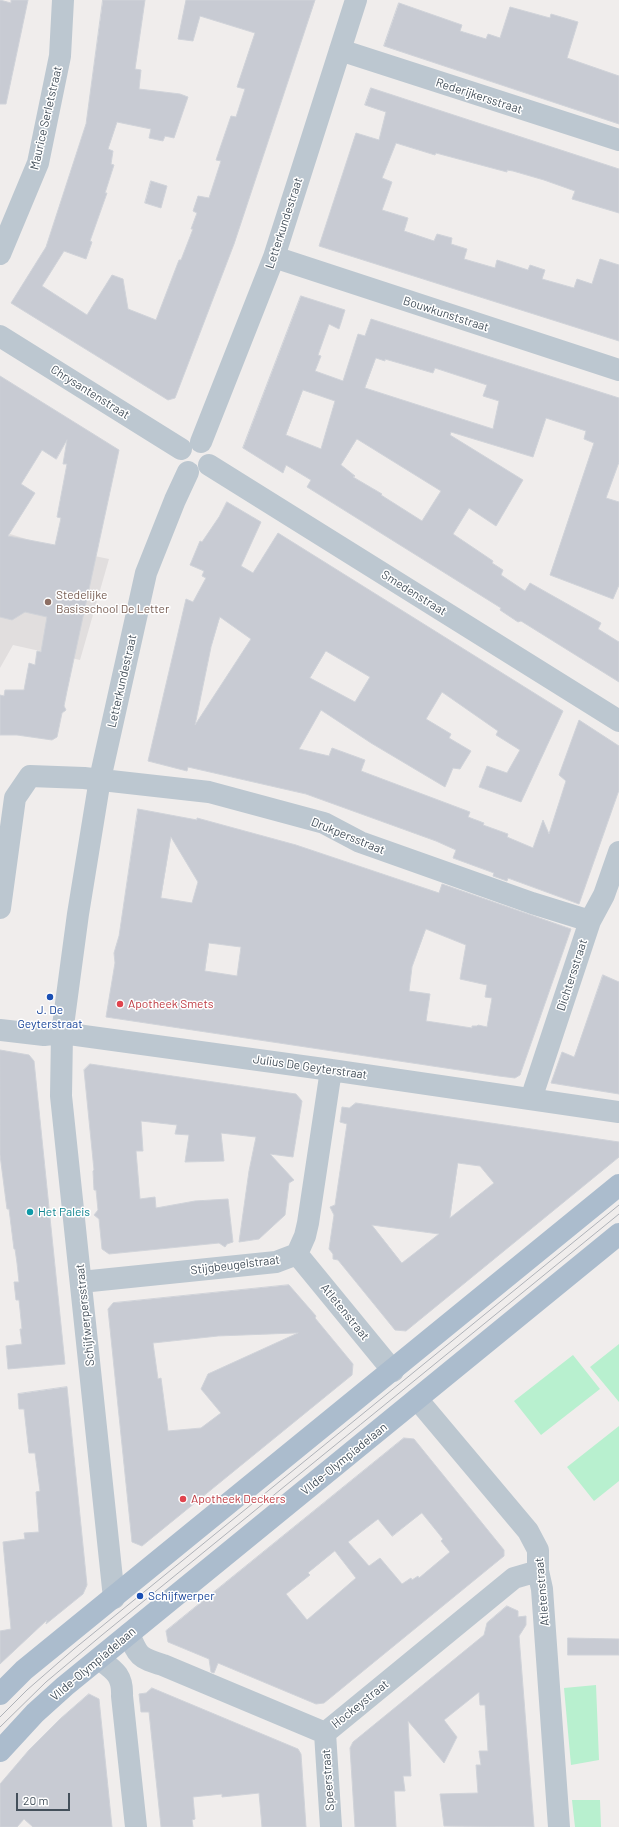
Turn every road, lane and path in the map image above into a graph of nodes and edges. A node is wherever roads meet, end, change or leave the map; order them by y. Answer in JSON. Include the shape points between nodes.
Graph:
{"nodes":[{"id":1,"x":64,"y":0,"type":"edge"},
{"id":2,"x":356,"y":0,"type":"edge"},
{"id":3,"x":340,"y":50,"type":"junction"},
{"id":4,"x":619,"y":140,"type":"edge"},
{"id":5,"x":0,"y":254,"type":"edge"},
{"id":6,"x":274,"y":257,"type":"junction"},
{"id":7,"x":0,"y":336,"type":"edge"},
{"id":8,"x":619,"y":370,"type":"edge"},
{"id":9,"x":201,"y":442,"type":"junction"},
{"id":10,"x":180,"y":449,"type":"junction"},
{"id":11,"x":209,"y":465,"type":"junction"},
{"id":12,"x":188,"y":472,"type":"junction"},
{"id":13,"x":619,"y":721,"type":"edge"},
{"id":14,"x":100,"y":779,"type":"junction"},
{"id":15,"x":8,"y":796,"type":"edge"},
{"id":16,"x":619,"y":852,"type":"edge"},
{"id":17,"x":0,"y":908,"type":"edge"},
{"id":18,"x":590,"y":921,"type":"junction"},
{"id":19,"x":0,"y":1030,"type":"edge"},
{"id":20,"x":62,"y":1033,"type":"junction"},
{"id":21,"x":331,"y":1070,"type":"junction"},
{"id":22,"x":530,"y":1099,"type":"junction"},
{"id":23,"x":619,"y":1112,"type":"edge"},
{"id":24,"x":619,"y":1186,"type":"edge"},
{"id":25,"x":619,"y":1234,"type":"edge"},
{"id":26,"x":297,"y":1254,"type":"junction"},
{"id":27,"x":81,"y":1282,"type":"junction"},
{"id":28,"x":393,"y":1371,"type":"junction"},
{"id":29,"x":417,"y":1399,"type":"junction"},
{"id":30,"x":538,"y":1571,"type":"junction"},
{"id":31,"x":114,"y":1598,"type":"junction"},
{"id":32,"x":129,"y":1634,"type":"junction"},
{"id":33,"x":99,"y":1658,"type":"junction"},
{"id":34,"x":148,"y":1661,"type":"junction"},
{"id":35,"x":123,"y":1684,"type":"junction"},
{"id":36,"x":0,"y":1694,"type":"edge"},
{"id":37,"x":324,"y":1733,"type":"junction"},
{"id":38,"x":0,"y":1751,"type":"edge"},
{"id":39,"x":136,"y":1827,"type":"edge"},
{"id":40,"x":331,"y":1827,"type":"edge"},
{"id":41,"x":559,"y":1827,"type":"edge"}],
"edges":[{"from":1,"to":5,"type":"street","name":"Maurice Serletstraat","via":[[60,56],[38,163]]},
{"from":2,"to":3,"type":"street","name":"Letterkundestraat"},
{"from":3,"to":4,"type":"street","name":"Rederijkersstraat"},
{"from":3,"to":6,"type":"street","name":"Letterkundestraat"},
{"from":6,"to":8,"type":"street","name":"Bouwkunststraat"},
{"from":6,"to":9,"type":"street","name":"Letterkundestraat"},
{"from":7,"to":10,"type":"street","name":"Chrysantenstraat"},
{"from":9,"to":10,"type":"street","via":[[191,441]]},
{"from":9,"to":11,"type":"street","via":[[210,452]]},
{"from":10,"to":12,"type":"street","via":[[180,464]]},
{"from":11,"to":12,"type":"street","via":[[199,472]]},
{"from":11,"to":13,"type":"street","name":"Smedenstraat"},
{"from":12,"to":14,"type":"street","name":"Letterkundestraat","via":[[146,573]]},
{"from":14,"to":15,"type":"street","via":[[30,776]]},
{"from":14,"to":18,"type":"street","name":"Drukpersstraat","via":[[208,792],[324,824],[360,842]]},
{"from":14,"to":20,"type":"street","name":"Letterkundestraat"},
{"from":15,"to":17,"type":"street"},
{"from":16,"to":18,"type":"street","name":"Dichtersstraat","via":[[604,894]]},
{"from":18,"to":22,"type":"street","name":"Dichtersstraat"},
{"from":19,"to":20,"type":"street","name":"Julius De Geyterstraat","via":[[44,1035]]},
{"from":20,"to":21,"type":"street","name":"Julius De Geyterstraat"},
{"from":20,"to":27,"type":"street","name":"Schijfwerpersstraat","via":[[61,1096]]},
{"from":21,"to":22,"type":"street","name":"Julius De Geyterstraat"},
{"from":21,"to":26,"type":"street","name":"Stijgbeugelstraat","via":[[308,1223]]},
{"from":22,"to":23,"type":"street","name":"Julius De Geyterstraat"},
{"from":24,"to":28,"type":"main road"},
{"from":25,"to":29,"type":"main road","name":"VIIde-Olympiadelaan"},
{"from":26,"to":27,"type":"street","name":"Stijgbeugelstraat","via":[[276,1262]]},
{"from":26,"to":28,"type":"street","name":"Atletenstraat"},
{"from":27,"to":31,"type":"street","name":"Schijfwerpersstraat"},
{"from":28,"to":31,"type":"main road"},
{"from":29,"to":30,"type":"street","name":"Atletenstraat","via":[[528,1531],[538,1550]]},
{"from":29,"to":32,"type":"main road","name":"VIIde-Olympiadelaan"},
{"from":30,"to":37,"type":"street","name":"Hockeystraat","via":[[514,1578]]},
{"from":30,"to":41,"type":"street","name":"Atletenstraat","via":[[542,1589]]},
{"from":31,"to":36,"type":"main road","via":[[24,1670]]},
{"from":32,"to":33,"type":"main road","name":"VIIde-Olympiadelaan"},
{"from":32,"to":34,"type":"street","name":"Hockeystraat","via":[[136,1652]]},
{"from":33,"to":35,"type":"street","via":[[116,1672]]},
{"from":33,"to":38,"type":"main road","name":"VIIde-Olympiadelaan","via":[[35,1713]]},
{"from":34,"to":35,"type":"street","via":[[130,1673]]},
{"from":34,"to":37,"type":"street","name":"Hockeystraat"},
{"from":35,"to":39,"type":"street","via":[[122,1696]]},
{"from":37,"to":40,"type":"street","name":"Speerstraat"}]}
